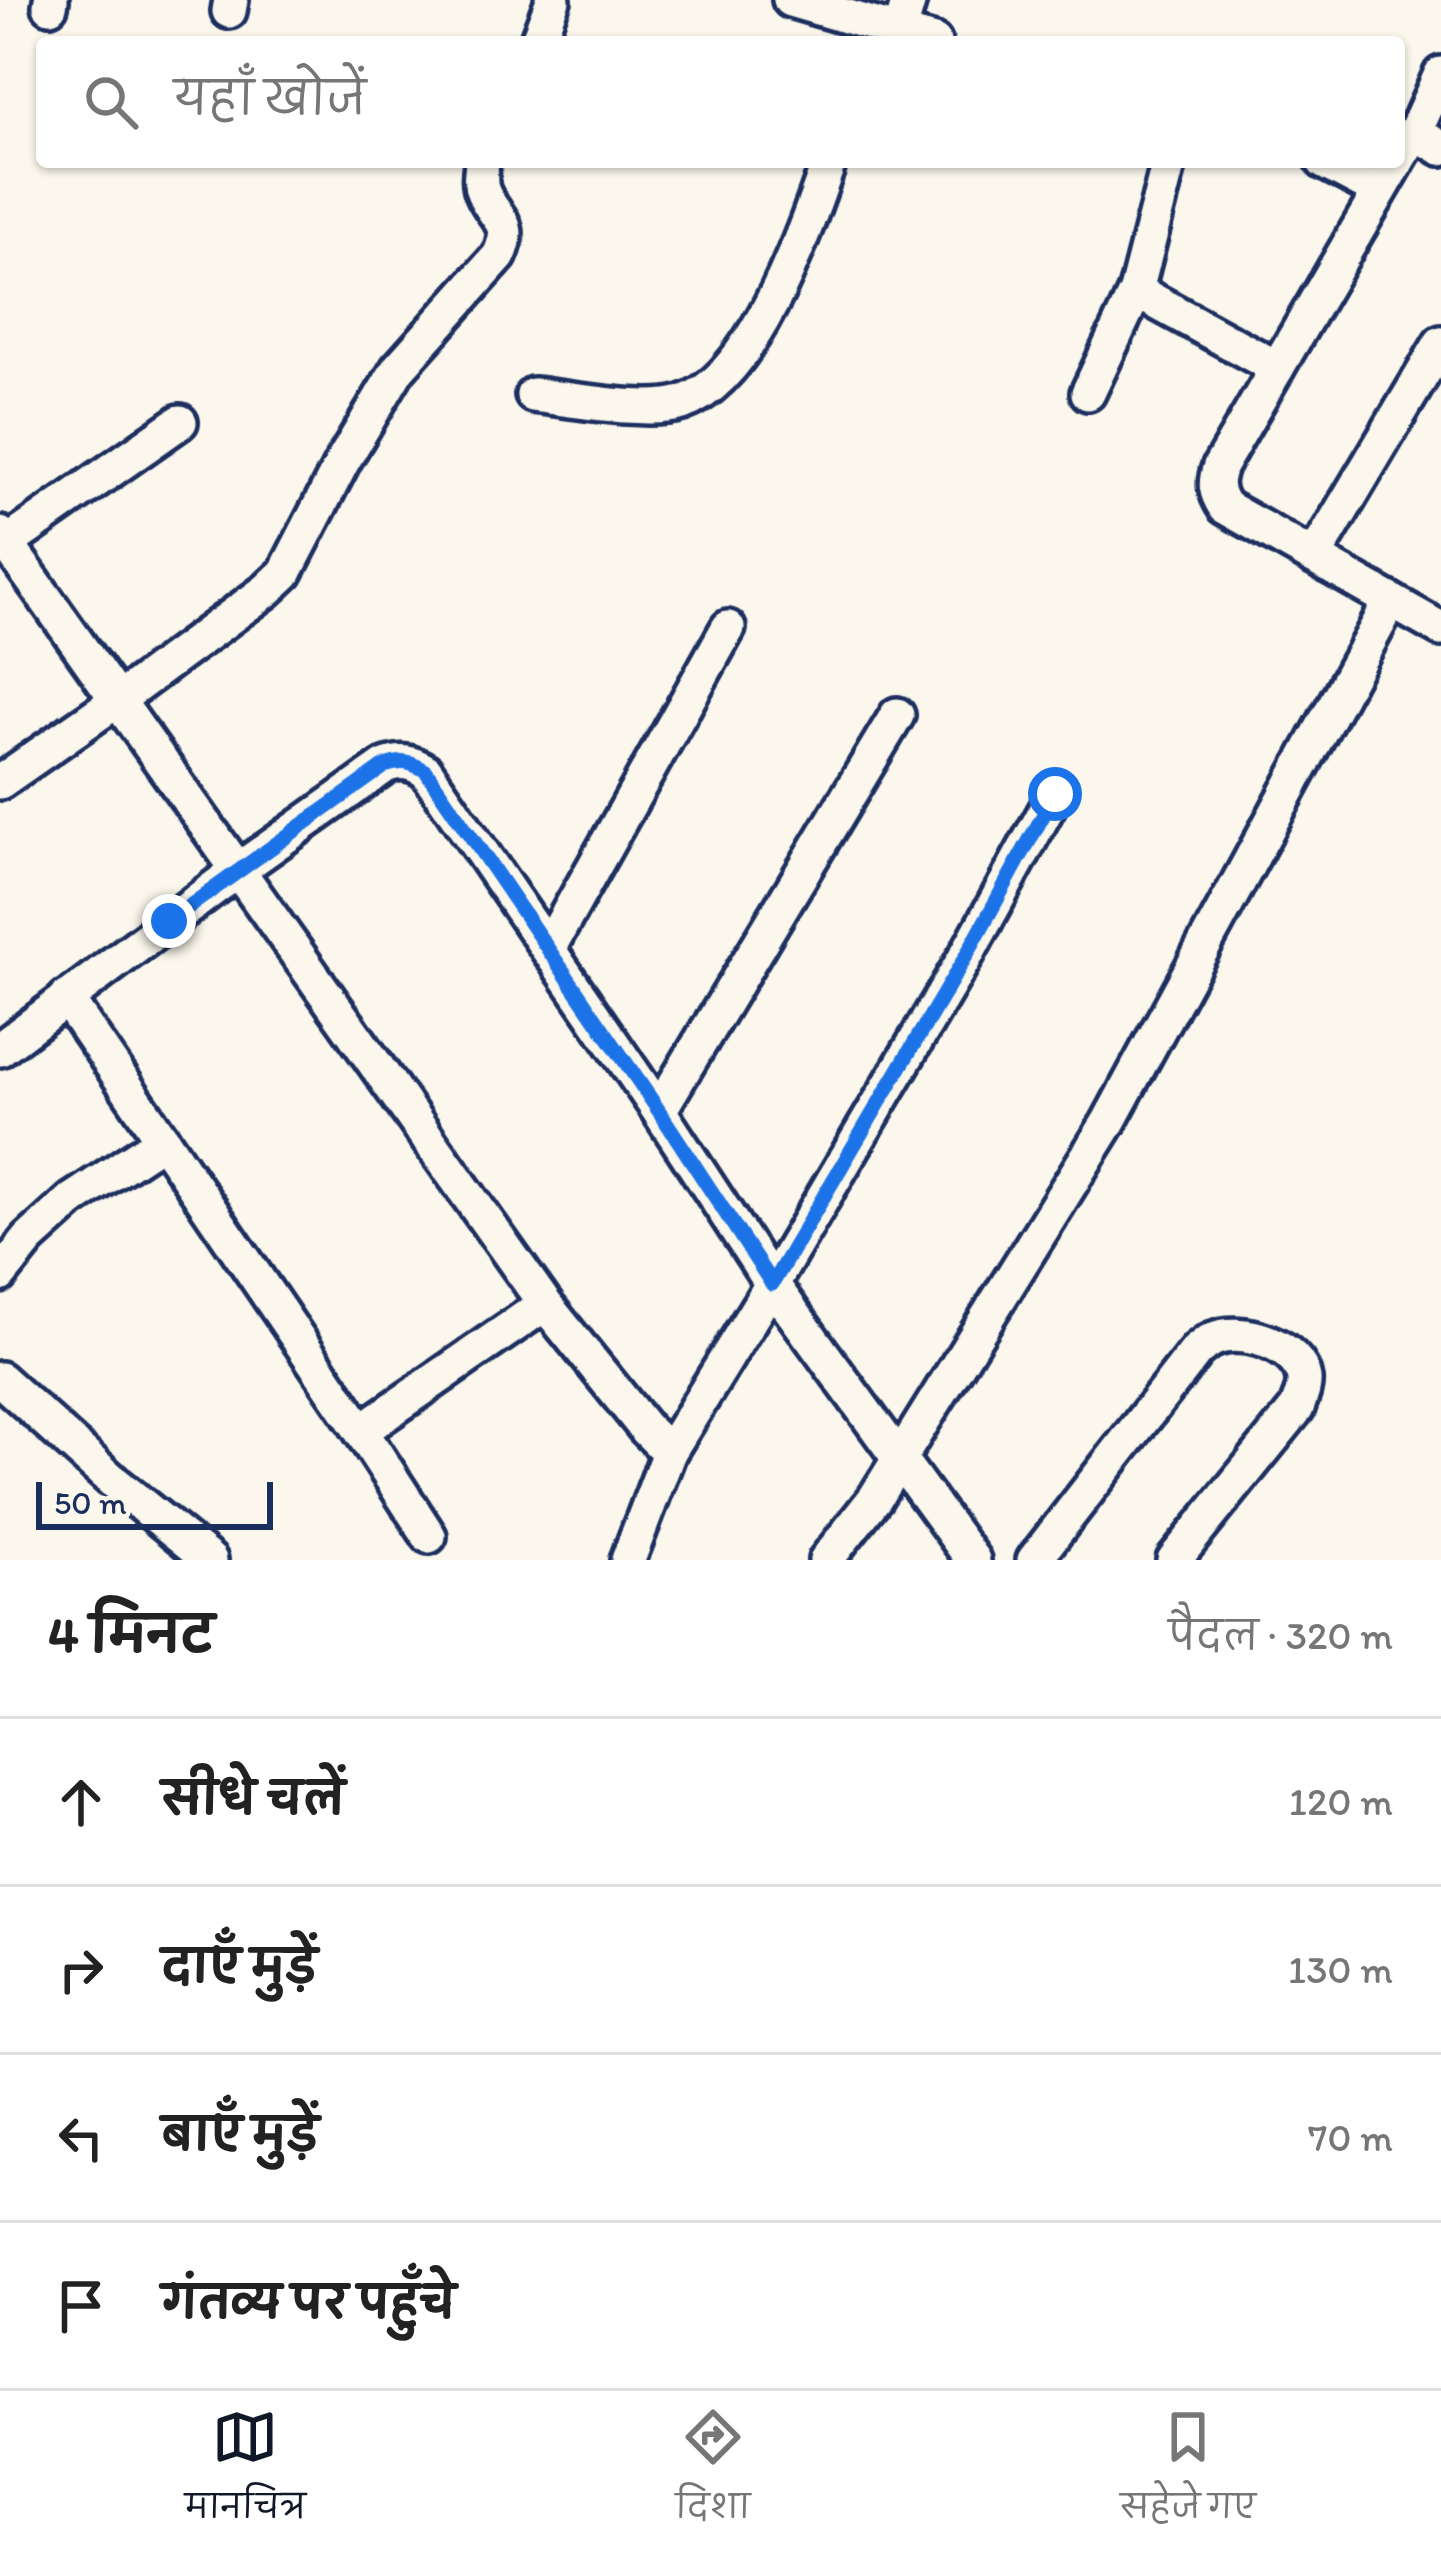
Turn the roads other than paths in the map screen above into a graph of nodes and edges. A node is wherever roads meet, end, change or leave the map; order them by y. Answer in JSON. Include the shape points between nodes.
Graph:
{"nodes":[{"id":1,"x":553,"y":0,"type":"edge"},
{"id":2,"x":790,"y":0,"type":"edge"},
{"id":3,"x":905,"y":16,"type":"edge"},
{"id":4,"x":837,"y":28,"type":"edge"},
{"id":5,"x":539,"y":36,"type":"edge"},
{"id":6,"x":1441,"y":74,"type":"edge"},
{"id":7,"x":1413,"y":150,"type":"edge"},
{"id":8,"x":481,"y":168,"type":"edge"},
{"id":9,"x":827,"y":168,"type":"edge"},
{"id":10,"x":1167,"y":168,"type":"edge"},
{"id":11,"x":1335,"y":168,"type":"edge"},
{"id":12,"x":1398,"y":168,"type":"edge"},
{"id":13,"x":1378,"y":191,"type":"junction"},
{"id":14,"x":1136,"y":291,"type":"junction"},
{"id":15,"x":1441,"y":344,"type":"edge"},
{"id":16,"x":1276,"y":368,"type":"junction"},
{"id":17,"x":1088,"y":394,"type":"dead end"},
{"id":18,"x":533,"y":395,"type":"dead end"},
{"id":19,"x":180,"y":422,"type":"dead end"},
{"id":20,"x":3,"y":539,"type":"edge"},
{"id":21,"x":1314,"y":557,"type":"junction"},
{"id":22,"x":1391,"y":601,"type":"junction"},
{"id":23,"x":728,"y":628,"type":"dead end"},
{"id":24,"x":1441,"y":629,"type":"edge"},
{"id":25,"x":119,"y":699,"type":"junction"},
{"id":26,"x":897,"y":715,"type":"dead end"},
{"id":27,"x":0,"y":782,"type":"edge"},
{"id":28,"x":1055,"y":794,"type":"dead end"},
{"id":29,"x":238,"y":870,"type":"junction"},
{"id":30,"x":548,"y":949,"type":"junction"},
{"id":31,"x":67,"y":998,"type":"junction"},
{"id":32,"x":0,"y":1048,"type":"edge"},
{"id":33,"x":659,"y":1111,"type":"junction"},
{"id":34,"x":163,"y":1140,"type":"junction"},
{"id":35,"x":0,"y":1275,"type":"edge"},
{"id":36,"x":772,"y":1284,"type":"junction"},
{"id":37,"x":545,"y":1304,"type":"junction"},
{"id":38,"x":0,"y":1379,"type":"edge"},
{"id":39,"x":361,"y":1431,"type":"junction"},
{"id":40,"x":669,"y":1452,"type":"junction"},
{"id":41,"x":900,"y":1459,"type":"junction"},
{"id":42,"x":429,"y":1536,"type":"dead end"},
{"id":43,"x":210,"y":1560,"type":"edge"},
{"id":44,"x":628,"y":1560,"type":"edge"},
{"id":45,"x":826,"y":1560,"type":"edge"},
{"id":46,"x":973,"y":1560,"type":"edge"},
{"id":47,"x":1034,"y":1560,"type":"edge"},
{"id":48,"x":1174,"y":1560,"type":"edge"}],
"edges":[{"from":1,"to":5,"type":"street"},
{"from":2,"to":4,"type":"street"},
{"from":3,"to":4,"type":"street"},
{"from":6,"to":7,"type":"street"},
{"from":8,"to":25,"type":"street","via":[[484,195],[505,224],[500,256],[398,369],[285,573]]},
{"from":9,"to":18,"type":"street","via":[[787,275],[734,363],[705,391],[680,404],[649,406]]},
{"from":10,"to":14,"type":"street"},
{"from":11,"to":13,"type":"street"},
{"from":12,"to":13,"type":"street"},
{"from":13,"to":16,"type":"street"},
{"from":14,"to":16,"type":"street"},
{"from":14,"to":17,"type":"street"},
{"from":15,"to":21,"type":"street"},
{"from":16,"to":21,"type":"street","via":[[1220,466],[1216,495]]},
{"from":19,"to":20,"type":"street"},
{"from":20,"to":25,"type":"street"},
{"from":21,"to":22,"type":"street"},
{"from":22,"to":24,"type":"street"},
{"from":22,"to":41,"type":"street","via":[[1108,1123]]},
{"from":23,"to":30,"type":"street"},
{"from":25,"to":27,"type":"street"},
{"from":25,"to":29,"type":"street"},
{"from":26,"to":33,"type":"street"},
{"from":28,"to":36,"type":"street"},
{"from":29,"to":30,"type":"street","via":[[385,766],[412,763],[426,771]]},
{"from":29,"to":31,"type":"street"},
{"from":29,"to":37,"type":"street"},
{"from":30,"to":33,"type":"street"},
{"from":31,"to":32,"type":"street"},
{"from":31,"to":34,"type":"street"},
{"from":33,"to":36,"type":"street"},
{"from":34,"to":35,"type":"street","via":[[72,1200]]},
{"from":34,"to":39,"type":"street"},
{"from":36,"to":40,"type":"street"},
{"from":36,"to":41,"type":"street"},
{"from":37,"to":39,"type":"street"},
{"from":37,"to":40,"type":"street"},
{"from":38,"to":43,"type":"street"},
{"from":39,"to":42,"type":"street"},
{"from":40,"to":44,"type":"street"},
{"from":41,"to":45,"type":"street"},
{"from":41,"to":46,"type":"street"},
{"from":47,"to":48,"type":"street","via":[[1197,1350],[1213,1339],[1259,1339],[1298,1364],[1304,1388],[1297,1408]]}]}
